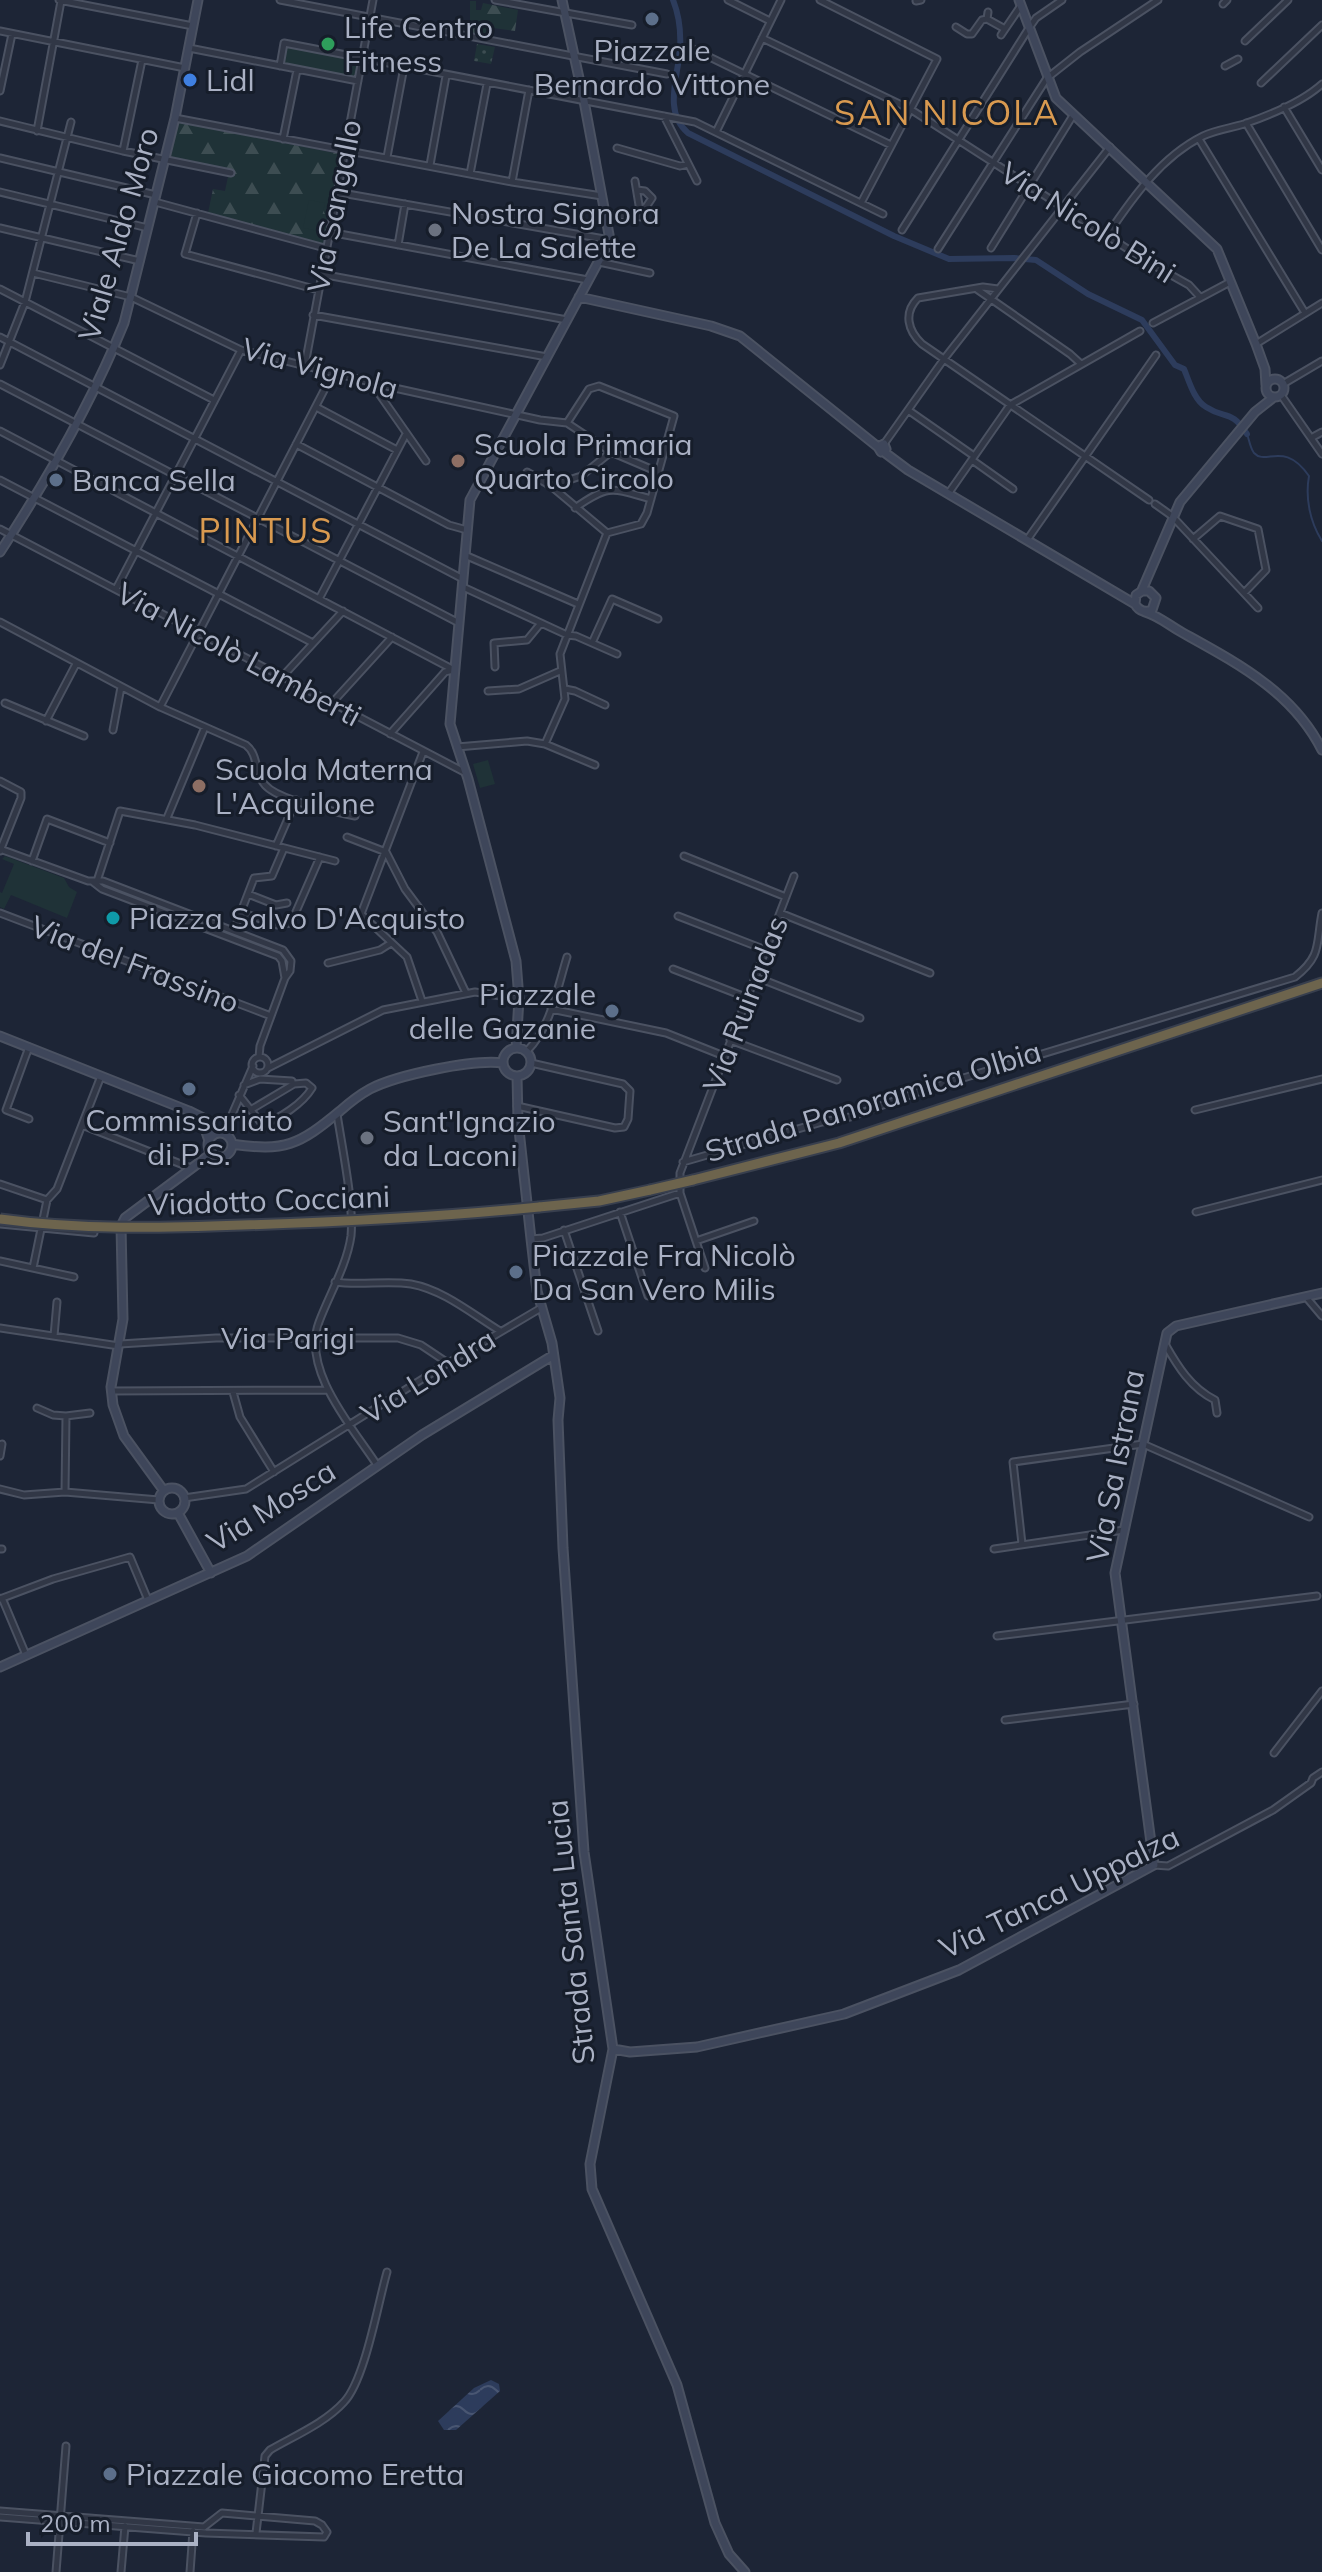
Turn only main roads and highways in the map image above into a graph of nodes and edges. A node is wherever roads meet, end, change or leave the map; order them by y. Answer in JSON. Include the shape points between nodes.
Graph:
{"nodes":[{"id":1,"x":1322,"y":983,"type":"edge"},
{"id":2,"x":539,"y":1207,"type":"joint"},
{"id":3,"x":0,"y":1222,"type":"edge"}],
"edges":[{"from":1,"to":2,"type":"highway","name":"Strada Panoramica Olbia","bridge":true,"via":[[839,1143],[599,1201]]},
{"from":2,"to":3,"type":"highway","name":"Viadotto Cocciani","bridge":true,"via":[[427,1218],[151,1228]]}]}
